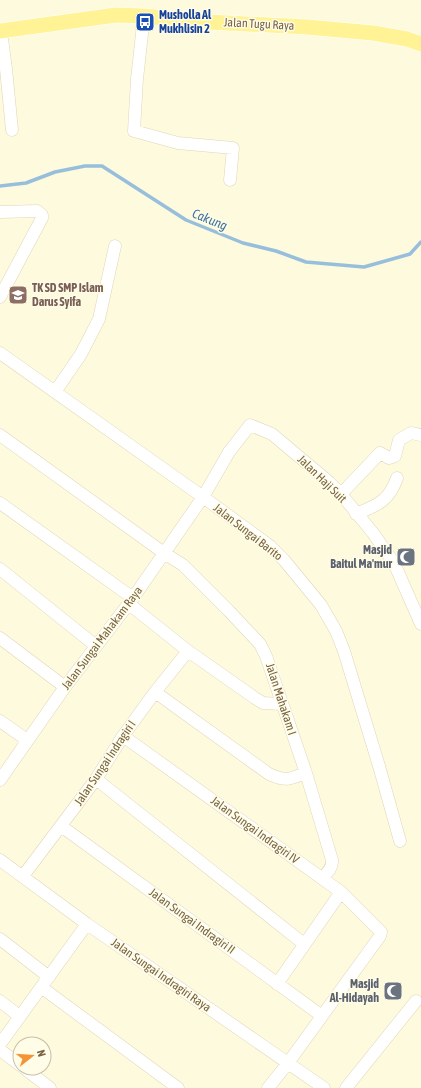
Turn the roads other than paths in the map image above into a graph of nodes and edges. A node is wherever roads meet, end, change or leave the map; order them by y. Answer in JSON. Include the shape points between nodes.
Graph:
{"nodes":[{"id":1,"x":143,"y":16,"type":"junction"},
{"id":2,"x":0,"y":31,"type":"edge"},
{"id":3,"x":421,"y":44,"type":"edge"},
{"id":4,"x":12,"y":130,"type":"dead end"},
{"id":5,"x":230,"y":180,"type":"dead end"},
{"id":6,"x":0,"y":212,"type":"edge"},
{"id":7,"x":115,"y":246,"type":"dead end"},
{"id":8,"x":0,"y":297,"type":"edge"},
{"id":9,"x":0,"y":353,"type":"edge"},
{"id":10,"x":55,"y":392,"type":"junction"},
{"id":11,"x":0,"y":435,"type":"edge"},
{"id":12,"x":421,"y":435,"type":"edge"},
{"id":13,"x":397,"y":478,"type":"dead end"},
{"id":14,"x":341,"y":494,"type":"junction"},
{"id":15,"x":203,"y":497,"type":"junction"},
{"id":16,"x":0,"y":503,"type":"edge"},
{"id":17,"x":356,"y":514,"type":"junction"},
{"id":18,"x":164,"y":553,"type":"junction"},
{"id":19,"x":0,"y":569,"type":"edge"},
{"id":20,"x":131,"y":601,"type":"junction"},
{"id":21,"x":421,"y":624,"type":"edge"},
{"id":22,"x":0,"y":638,"type":"edge"},
{"id":23,"x":96,"y":646,"type":"junction"},
{"id":24,"x":188,"y":651,"type":"junction"},
{"id":25,"x":65,"y":687,"type":"junction"},
{"id":26,"x":155,"y":692,"type":"junction"},
{"id":27,"x":282,"y":704,"type":"junction"},
{"id":28,"x":0,"y":721,"type":"edge"},
{"id":29,"x":123,"y":736,"type":"junction"},
{"id":30,"x":27,"y":740,"type":"junction"},
{"id":31,"x":306,"y":773,"type":"junction"},
{"id":32,"x":96,"y":779,"type":"junction"},
{"id":33,"x":0,"y":780,"type":"edge"},
{"id":34,"x":62,"y":826,"type":"junction"},
{"id":35,"x":400,"y":841,"type":"dead end"},
{"id":36,"x":0,"y":860,"type":"edge"},
{"id":37,"x":23,"y":876,"type":"junction"},
{"id":38,"x":322,"y":878,"type":"junction"},
{"id":39,"x":341,"y":892,"type":"junction"},
{"id":40,"x":87,"y":924,"type":"junction"},
{"id":41,"x":0,"y":939,"type":"edge"},
{"id":42,"x":304,"y":944,"type":"junction"},
{"id":43,"x":49,"y":977,"type":"junction"},
{"id":44,"x":277,"y":984,"type":"junction"},
{"id":45,"x":41,"y":987,"type":"junction"},
{"id":46,"x":0,"y":1001,"type":"edge"},
{"id":47,"x":416,"y":1002,"type":"dead end"},
{"id":48,"x":19,"y":1016,"type":"junction"},
{"id":49,"x":322,"y":1016,"type":"junction"},
{"id":50,"x":0,"y":1044,"type":"edge"},
{"id":51,"x":0,"y":1050,"type":"edge"},
{"id":52,"x":12,"y":1059,"type":"edge"},
{"id":53,"x":288,"y":1063,"type":"junction"},
{"id":54,"x":34,"y":1076,"type":"edge"},
{"id":55,"x":50,"y":1088,"type":"edge"},
{"id":56,"x":178,"y":1088,"type":"edge"},
{"id":57,"x":268,"y":1088,"type":"edge"},
{"id":58,"x":324,"y":1088,"type":"edge"},
{"id":59,"x":346,"y":1088,"type":"edge"}],
"edges":[{"from":1,"to":2,"type":"main road","name":"Jalan Tugu Raya","via":[[116,15]]},
{"from":1,"to":3,"type":"main road","name":"Jalan Tugu Raya","via":[[373,33]]},
{"from":1,"to":5,"type":"street","via":[[134,131],[178,144],[233,149]]},
{"from":2,"to":4,"type":"street"},
{"from":6,"to":8,"type":"street","via":[[37,211],[42,215]]},
{"from":7,"to":10,"type":"street","via":[[99,319],[87,345]]},
{"from":9,"to":10,"type":"street","name":"Jalan Sungai Barito"},
{"from":10,"to":15,"type":"street","name":"Jalan Sungai Barito"},
{"from":11,"to":18,"type":"street","name":"Jalan Mahakam I"},
{"from":12,"to":14,"type":"street","via":[[411,433],[398,440],[395,456],[388,458],[380,453]]},
{"from":13,"to":17,"type":"street","via":[[394,488],[387,497],[377,505]]},
{"from":14,"to":15,"type":"street","name":"Jalan Haji Suit","via":[[272,434],[250,425],[229,452]]},
{"from":14,"to":17,"type":"street","name":"Jalan Haji Suit"},
{"from":15,"to":18,"type":"street","name":"Jalan Sungai Mahakam Raya"},
{"from":15,"to":35,"type":"street","name":"Jalan Sungai Barito","via":[[278,553],[328,616],[344,651]]},
{"from":16,"to":20,"type":"street"},
{"from":17,"to":21,"type":"street","name":"Jalan Haji Suit","via":[[394,562]]},
{"from":18,"to":20,"type":"street","name":"Jalan Sungai Mahakam Raya"},
{"from":18,"to":27,"type":"street","name":"Jalan Mahakam I","via":[[183,566],[260,644]]},
{"from":19,"to":23,"type":"street"},
{"from":20,"to":23,"type":"street","name":"Jalan Sungai Mahakam Raya"},
{"from":20,"to":24,"type":"street"},
{"from":22,"to":25,"type":"street"},
{"from":23,"to":25,"type":"street","name":"Jalan Sungai Mahakam Raya"},
{"from":24,"to":26,"type":"street","name":"Jalan Sungai Indragiri I"},
{"from":24,"to":27,"type":"street","via":[[263,703]]},
{"from":25,"to":30,"type":"street","name":"Jalan Sungai Mahakam Raya"},
{"from":26,"to":29,"type":"street","name":"Jalan Sungai Indragiri I"},
{"from":26,"to":31,"type":"street","via":[[269,774],[285,779]]},
{"from":27,"to":31,"type":"street","name":"Jalan Mahakam I"},
{"from":28,"to":30,"type":"street"},
{"from":29,"to":32,"type":"street","name":"Jalan Sungai Indragiri I"},
{"from":29,"to":38,"type":"street","name":"Jalan Sungai Indragiri IV"},
{"from":30,"to":33,"type":"street","name":"Jalan Sungai Mahakam Raya"},
{"from":31,"to":38,"type":"street","name":"Jalan Mahakam I","via":[[332,860],[331,868]]},
{"from":32,"to":34,"type":"street","name":"Jalan Sungai Indragiri I"},
{"from":32,"to":42,"type":"street"},
{"from":34,"to":37,"type":"street","name":"Jalan Sungai Indragiri I"},
{"from":34,"to":44,"type":"street","name":"Jalan Sungai Indragiri II"},
{"from":36,"to":37,"type":"street","name":"Jalan Sungai Indragiri Raya"},
{"from":37,"to":40,"type":"street","name":"Jalan Sungai Indragiri Raya"},
{"from":38,"to":39,"type":"street","name":"Jalan Sungai Indragiri IV"},
{"from":39,"to":42,"type":"street"},
{"from":39,"to":49,"type":"street","name":"Jalan Sungai Indragiri IV","via":[[381,932]]},
{"from":40,"to":43,"type":"street"},
{"from":40,"to":53,"type":"street","name":"Jalan Sungai Indragiri Raya"},
{"from":41,"to":43,"type":"street"},
{"from":42,"to":44,"type":"street"},
{"from":43,"to":45,"type":"street"},
{"from":44,"to":49,"type":"street","name":"Jalan Sungai Indragiri II"},
{"from":45,"to":48,"type":"street"},
{"from":45,"to":56,"type":"street"},
{"from":46,"to":48,"type":"street"},
{"from":47,"to":59,"type":"street"},
{"from":48,"to":50,"type":"street"},
{"from":49,"to":53,"type":"street"},
{"from":51,"to":52,"type":"street"},
{"from":53,"to":57,"type":"street"},
{"from":53,"to":58,"type":"street","name":"Jalan Sungai Indragiri Raya"},
{"from":54,"to":55,"type":"street"}]}
